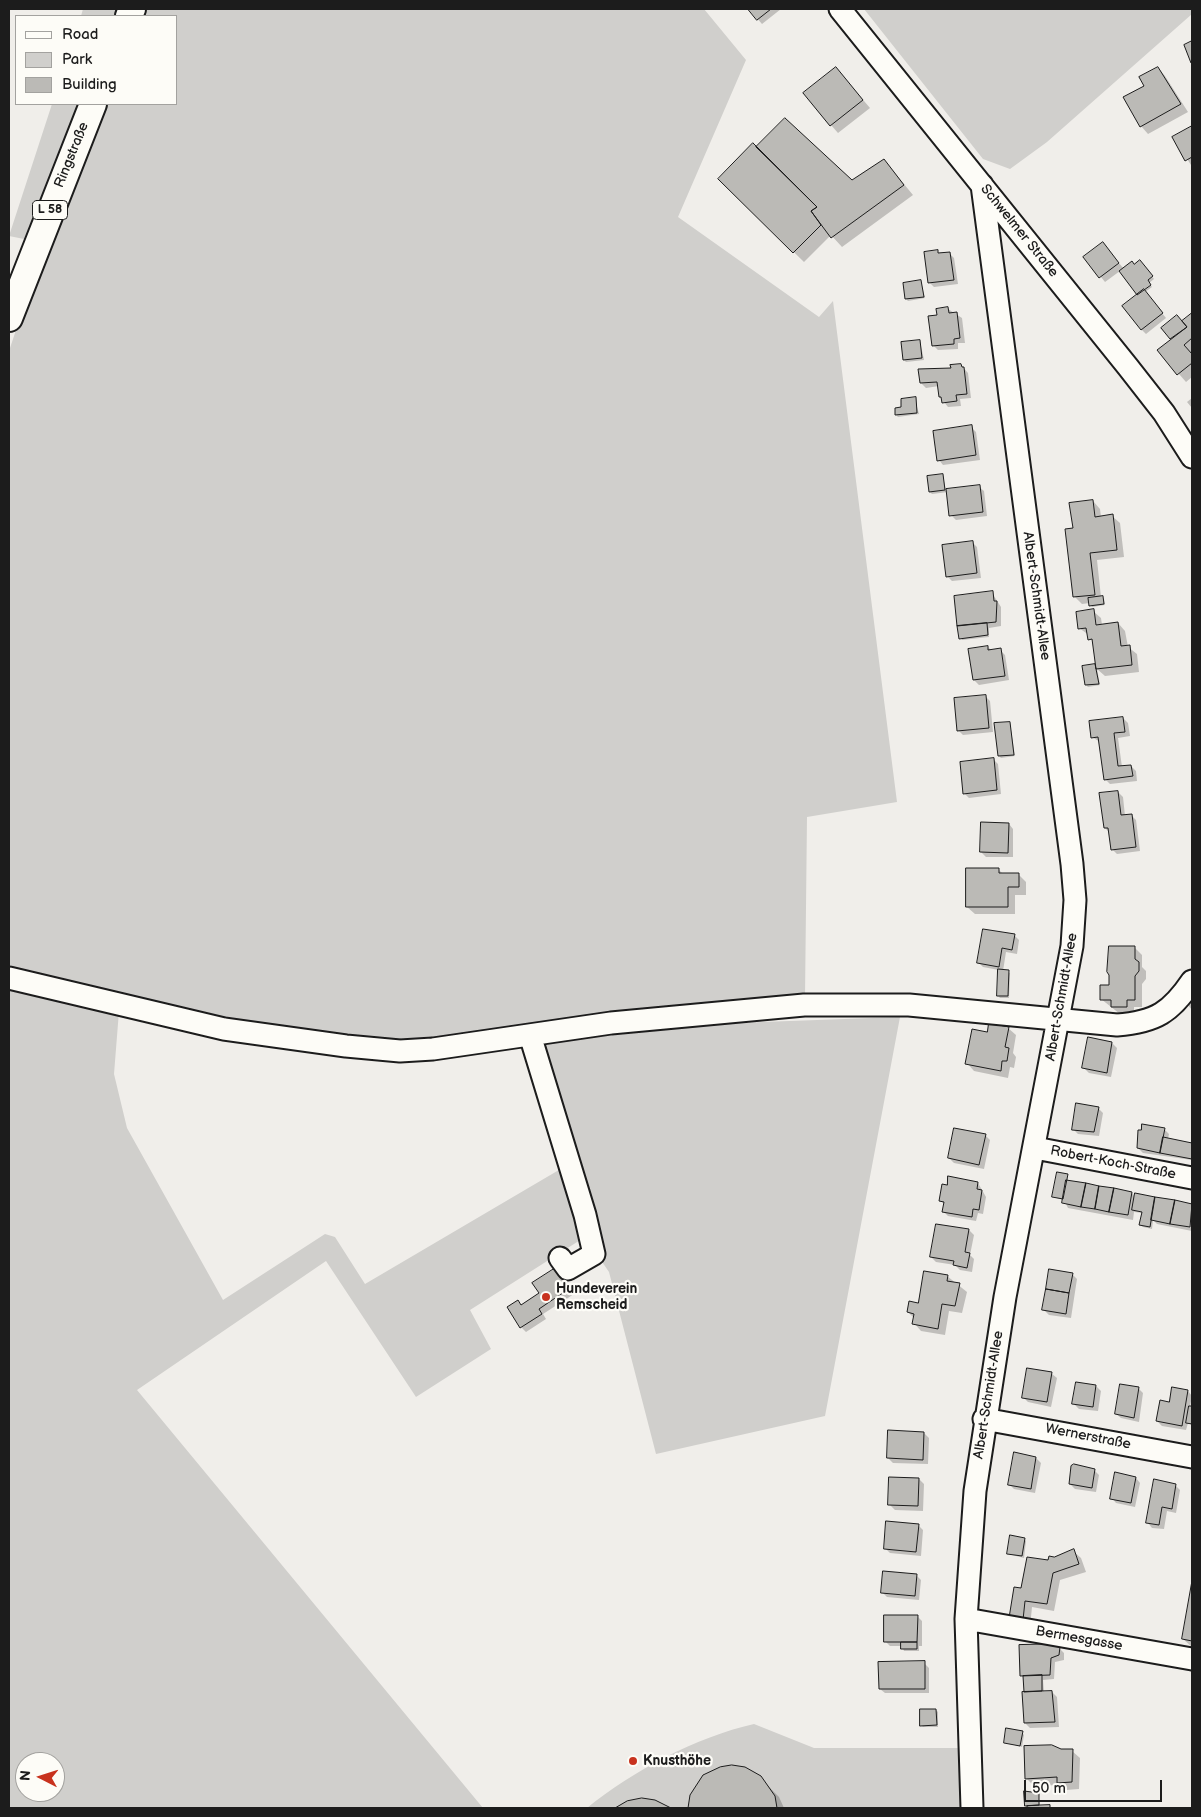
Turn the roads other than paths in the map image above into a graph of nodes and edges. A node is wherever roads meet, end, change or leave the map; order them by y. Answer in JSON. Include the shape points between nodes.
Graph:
{"nodes":[{"id":1,"x":840,"y":9,"type":"edge"},
{"id":2,"x":93,"y":105,"type":"edge"},
{"id":3,"x":982,"y":185,"type":"junction"},
{"id":4,"x":9,"y":318,"type":"edge"},
{"id":5,"x":1192,"y":457,"type":"edge"},
{"id":6,"x":9,"y":978,"type":"edge"},
{"id":7,"x":1192,"y":981,"type":"edge"},
{"id":8,"x":1058,"y":1019,"type":"junction"},
{"id":9,"x":530,"y":1035,"type":"junction"},
{"id":10,"x":1035,"y":1148,"type":"junction"},
{"id":11,"x":1192,"y":1178,"type":"edge"},
{"id":12,"x":560,"y":1258,"type":"dead end"},
{"id":13,"x":984,"y":1419,"type":"junction"},
{"id":14,"x":1192,"y":1457,"type":"edge"},
{"id":15,"x":966,"y":1619,"type":"junction"},
{"id":16,"x":1192,"y":1659,"type":"edge"},
{"id":17,"x":972,"y":1808,"type":"edge"}],
"edges":[{"from":1,"to":3,"type":"street","name":"Schwelmer Straße"},
{"from":2,"to":4,"type":"main road","name":"Ringstraße","number":"L 58"},
{"from":3,"to":5,"type":"street","name":"Schwelmer Straße","via":[[1164,413]]},
{"from":3,"to":8,"type":"street","name":"Albert-Schmidt-Allee","via":[[1072,864],[1075,928]]},
{"from":6,"to":9,"type":"street","via":[[224,1029],[346,1046],[400,1051]]},
{"from":7,"to":8,"type":"street","via":[[1166,1012],[1137,1024]]},
{"from":8,"to":9,"type":"street","via":[[909,1005],[804,1005],[611,1023]]},
{"from":8,"to":10,"type":"street","name":"Albert-Schmidt-Allee"},
{"from":9,"to":12,"type":"street","via":[[594,1254],[568,1269]]},
{"from":10,"to":11,"type":"street","name":"Robert-Koch-Straße"},
{"from":10,"to":13,"type":"street","name":"Albert-Schmidt-Allee"},
{"from":13,"to":14,"type":"street","name":"Wernerstraße"},
{"from":13,"to":15,"type":"street","name":"Albert-Schmidt-Allee","via":[[975,1491]]},
{"from":15,"to":16,"type":"street","name":"Bermesgasse"},
{"from":15,"to":17,"type":"street","name":"Albert-Schmidt-Allee"}]}
